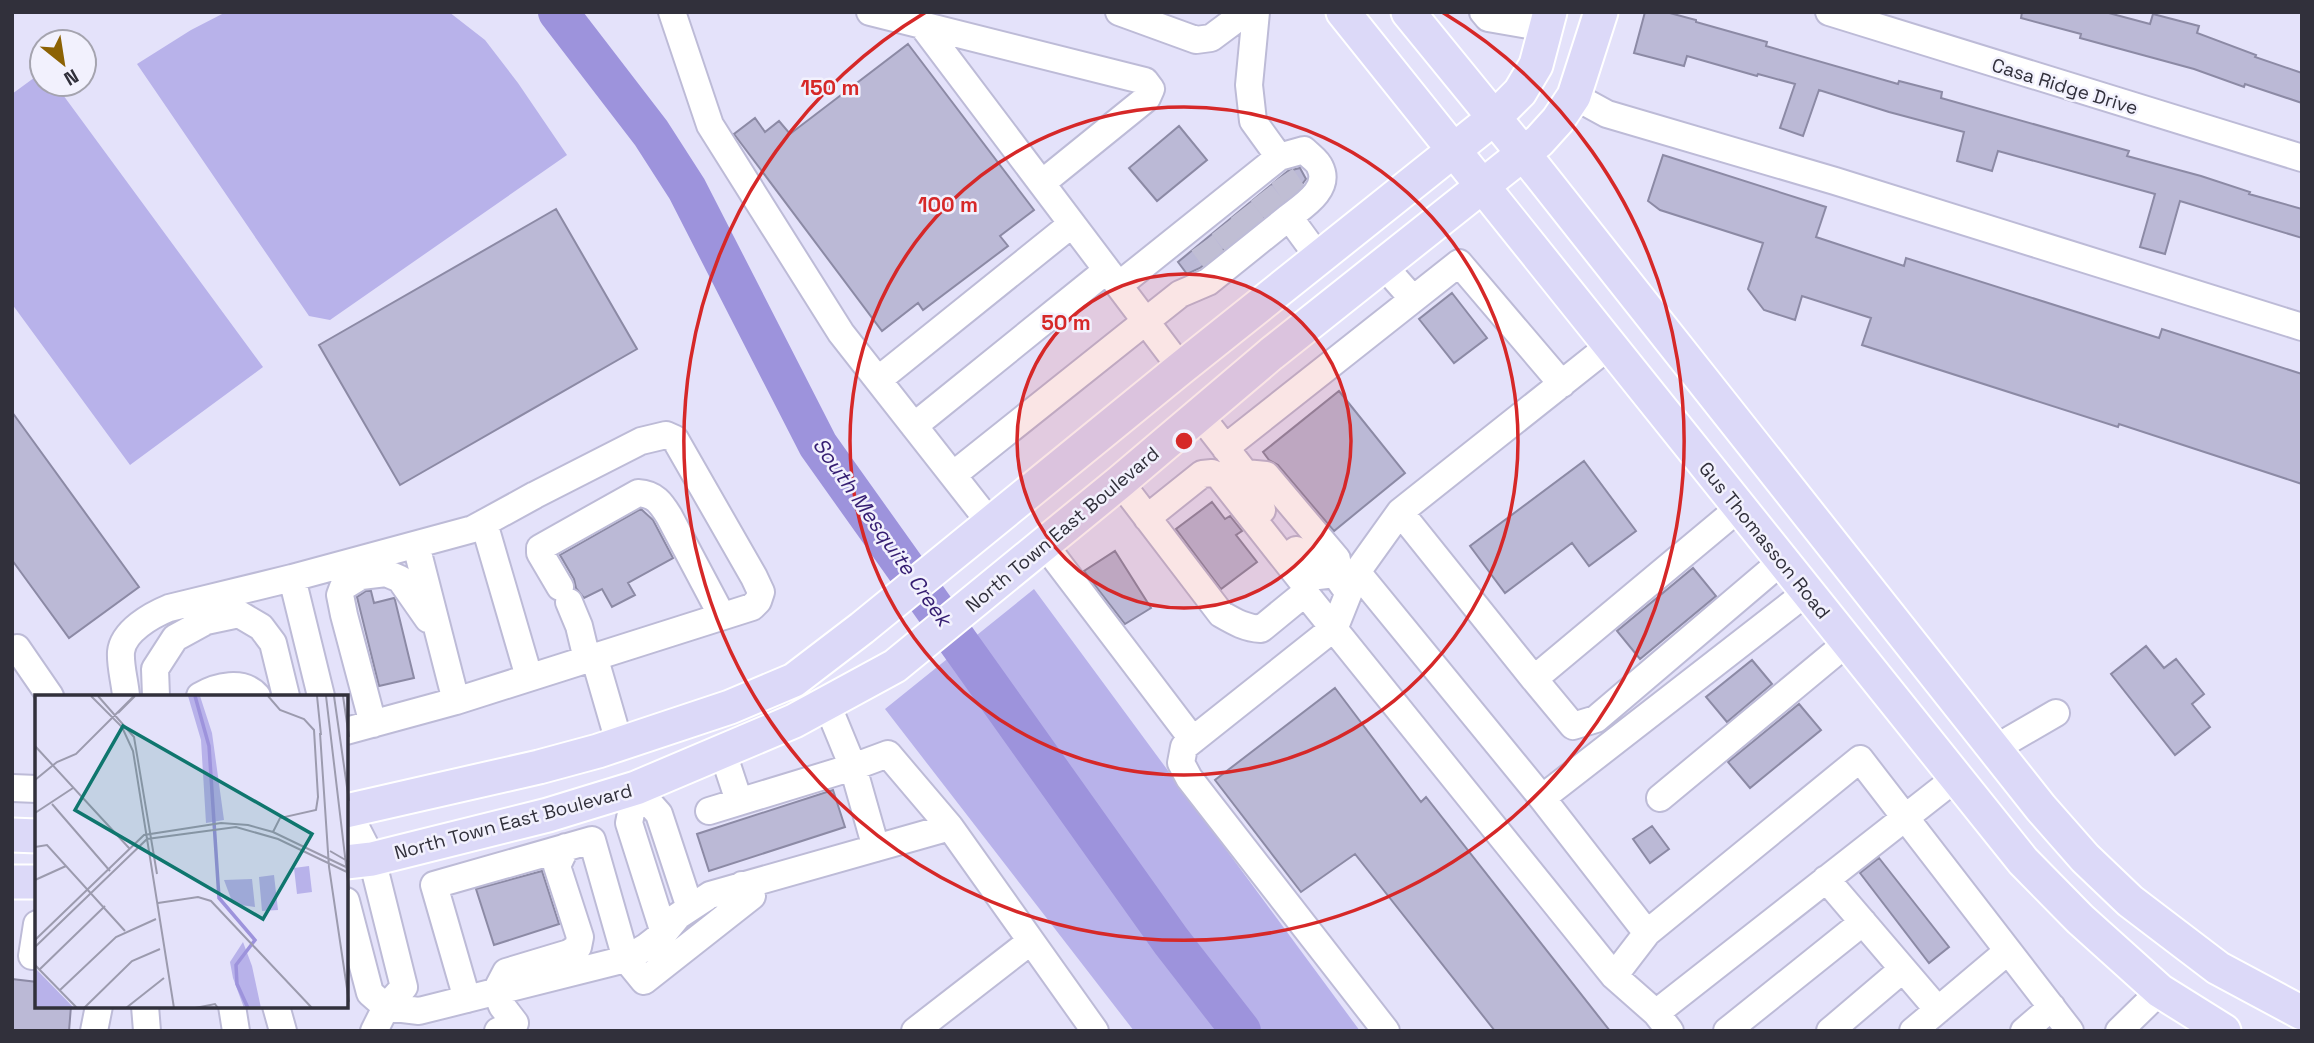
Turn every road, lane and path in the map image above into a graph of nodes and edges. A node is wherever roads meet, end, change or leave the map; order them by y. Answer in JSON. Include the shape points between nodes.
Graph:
{"nodes":[{"id":1,"x":672,"y":12,"type":"edge"},
{"id":2,"x":870,"y":12,"type":"edge"},
{"id":3,"x":1119,"y":12,"type":"edge"},
{"id":4,"x":1246,"y":12,"type":"edge"},
{"id":5,"x":1256,"y":12,"type":"edge"},
{"id":6,"x":1343,"y":12,"type":"edge"},
{"id":7,"x":1408,"y":12,"type":"edge"},
{"id":8,"x":1601,"y":12,"type":"edge"},
{"id":9,"x":1829,"y":12,"type":"edge"},
{"id":10,"x":1487,"y":14,"type":"edge"},
{"id":11,"x":1548,"y":20,"type":"edge"},
{"id":12,"x":922,"y":24,"type":"junction"},
{"id":13,"x":1574,"y":96,"type":"junction"},
{"id":14,"x":1494,"y":118,"type":"junction"},
{"id":15,"x":1452,"y":150,"type":"junction"},
{"id":16,"x":1523,"y":153,"type":"junction"},
{"id":17,"x":2302,"y":158,"type":"edge"},
{"id":18,"x":1042,"y":183,"type":"junction"},
{"id":19,"x":1481,"y":187,"type":"junction"},
{"id":20,"x":1251,"y":215,"type":"junction"},
{"id":21,"x":1072,"y":224,"type":"junction"},
{"id":22,"x":1153,"y":258,"type":"junction"},
{"id":23,"x":1319,"y":258,"type":"junction"},
{"id":24,"x":1382,"y":265,"type":"junction"},
{"id":25,"x":1113,"y":277,"type":"junction"},
{"id":26,"x":1180,"y":295,"type":"junction"},
{"id":27,"x":1413,"y":299,"type":"junction"},
{"id":28,"x":1146,"y":321,"type":"junction"},
{"id":29,"x":2302,"y":327,"type":"edge"},
{"id":30,"x":1609,"y":346,"type":"junction"},
{"id":31,"x":1279,"y":348,"type":"junction"},
{"id":32,"x":1181,"y":368,"type":"junction"},
{"id":33,"x":878,"y":380,"type":"junction"},
{"id":34,"x":1307,"y":382,"type":"junction"},
{"id":35,"x":1562,"y":384,"type":"junction"},
{"id":36,"x":1199,"y":414,"type":"junction"},
{"id":37,"x":914,"y":426,"type":"junction"},
{"id":38,"x":1225,"y":448,"type":"junction"},
{"id":39,"x":953,"y":475,"type":"junction"},
{"id":40,"x":1119,"y":482,"type":"junction"},
{"id":41,"x":1739,"y":508,"type":"junction"},
{"id":42,"x":1400,"y":512,"type":"junction"},
{"id":43,"x":1147,"y":518,"type":"junction"},
{"id":44,"x":485,"y":523,"type":"junction"},
{"id":45,"x":991,"y":524,"type":"junction"},
{"id":46,"x":1044,"y":544,"type":"junction"},
{"id":47,"x":416,"y":545,"type":"junction"},
{"id":48,"x":1782,"y":561,"type":"junction"},
{"id":49,"x":292,"y":578,"type":"junction"},
{"id":50,"x":1347,"y":580,"type":"junction"},
{"id":51,"x":1807,"y":592,"type":"junction"},
{"id":52,"x":1305,"y":593,"type":"junction"},
{"id":53,"x":722,"y":616,"type":"junction"},
{"id":54,"x":1335,"y":627,"type":"junction"},
{"id":55,"x":438,"y":636,"type":"junction"},
{"id":56,"x":1848,"y":642,"type":"junction"},
{"id":57,"x":15,"y":650,"type":"edge"},
{"id":58,"x":591,"y":658,"type":"junction"},
{"id":59,"x":529,"y":677,"type":"junction"},
{"id":60,"x":1535,"y":679,"type":"junction"},
{"id":61,"x":49,"y":695,"type":"edge"},
{"id":62,"x":126,"y":695,"type":"edge"},
{"id":63,"x":156,"y":695,"type":"edge"},
{"id":64,"x":202,"y":695,"type":"edge"},
{"id":65,"x":256,"y":695,"type":"edge"},
{"id":66,"x":286,"y":695,"type":"edge"},
{"id":67,"x":321,"y":695,"type":"edge"},
{"id":68,"x":456,"y":701,"type":"junction"},
{"id":69,"x":827,"y":704,"type":"junction"},
{"id":70,"x":2056,"y":713,"type":"dead end"},
{"id":71,"x":373,"y":724,"type":"junction"},
{"id":72,"x":348,"y":731,"type":"edge"},
{"id":73,"x":1193,"y":740,"type":"junction"},
{"id":74,"x":619,"y":743,"type":"junction"},
{"id":75,"x":1994,"y":749,"type":"junction"},
{"id":76,"x":723,"y":753,"type":"junction"},
{"id":77,"x":853,"y":767,"type":"junction"},
{"id":78,"x":1957,"y":777,"type":"junction"},
{"id":79,"x":12,"y":788,"type":"edge"},
{"id":80,"x":636,"y":788,"type":"junction"},
{"id":81,"x":35,"y":789,"type":"edge"},
{"id":82,"x":1660,"y":797,"type":"dead end"},
{"id":83,"x":1542,"y":798,"type":"junction"},
{"id":84,"x":739,"y":802,"type":"junction"},
{"id":85,"x":348,"y":811,"type":"edge"},
{"id":86,"x":709,"y":811,"type":"dead end"},
{"id":87,"x":348,"y":815,"type":"edge"},
{"id":88,"x":1906,"y":817,"type":"junction"},
{"id":89,"x":950,"y":827,"type":"junction"},
{"id":90,"x":12,"y":835,"type":"edge"},
{"id":91,"x":35,"y":836,"type":"edge"},
{"id":92,"x":566,"y":847,"type":"junction"},
{"id":93,"x":876,"y":848,"type":"junction"},
{"id":94,"x":359,"y":860,"type":"edge"},
{"id":95,"x":1826,"y":879,"type":"junction"},
{"id":96,"x":12,"y":882,"type":"edge"},
{"id":97,"x":35,"y":882,"type":"edge"},
{"id":98,"x":743,"y":885,"type":"junction"},
{"id":99,"x":690,"y":908,"type":"junction"},
{"id":100,"x":348,"y":909,"type":"edge"},
{"id":101,"x":1863,"y":922,"type":"junction"},
{"id":102,"x":35,"y":930,"type":"edge"},
{"id":103,"x":664,"y":933,"type":"junction"},
{"id":104,"x":1647,"y":933,"type":"junction"},
{"id":105,"x":1031,"y":941,"type":"junction"},
{"id":106,"x":2193,"y":949,"type":"junction"},
{"id":107,"x":2008,"y":951,"type":"junction"},
{"id":108,"x":27,"y":955,"type":"edge"},
{"id":109,"x":626,"y":959,"type":"junction"},
{"id":110,"x":1903,"y":969,"type":"junction"},
{"id":111,"x":1614,"y":976,"type":"junction"},
{"id":112,"x":496,"y":991,"type":"junction"},
{"id":113,"x":2160,"y":991,"type":"junction"},
{"id":114,"x":467,"y":999,"type":"junction"},
{"id":115,"x":386,"y":1007,"type":"junction"},
{"id":116,"x":2052,"y":1007,"type":"junction"},
{"id":117,"x":99,"y":1008,"type":"edge"},
{"id":118,"x":145,"y":1008,"type":"edge"},
{"id":119,"x":232,"y":1008,"type":"edge"},
{"id":120,"x":277,"y":1008,"type":"edge"},
{"id":121,"x":1938,"y":1010,"type":"junction"},
{"id":122,"x":2302,"y":1013,"type":"edge"},
{"id":123,"x":1663,"y":1022,"type":"edge"},
{"id":124,"x":94,"y":1031,"type":"edge"},
{"id":125,"x":147,"y":1031,"type":"edge"},
{"id":126,"x":236,"y":1031,"type":"edge"},
{"id":127,"x":283,"y":1031,"type":"edge"},
{"id":128,"x":374,"y":1031,"type":"edge"},
{"id":129,"x":498,"y":1031,"type":"edge"},
{"id":130,"x":915,"y":1031,"type":"edge"},
{"id":131,"x":1095,"y":1031,"type":"edge"},
{"id":132,"x":1386,"y":1031,"type":"edge"},
{"id":133,"x":1727,"y":1031,"type":"edge"},
{"id":134,"x":1830,"y":1031,"type":"edge"},
{"id":135,"x":1913,"y":1031,"type":"edge"},
{"id":136,"x":2024,"y":1031,"type":"edge"},
{"id":137,"x":2070,"y":1031,"type":"edge"},
{"id":138,"x":2119,"y":1031,"type":"edge"},
{"id":139,"x":2224,"y":1031,"type":"edge"}],
"edges":[{"from":1,"to":33,"type":"street","via":[[710,125],[841,333]]},
{"from":2,"to":12,"type":"street"},
{"from":3,"to":4,"type":"street","via":[[1196,40],[1211,38]]},
{"from":5,"to":20,"type":"street","via":[[1249,85]]},
{"from":6,"to":15,"type":"main road","name":"Gus Thomasson Road"},
{"from":7,"to":14,"type":"main road"},
{"from":8,"to":13,"type":"main road","name":"North Town East Boulevard"},
{"from":9,"to":17,"type":"street","name":"Casa Ridge Drive"},
{"from":10,"to":11,"type":"street"},
{"from":11,"to":14,"type":"main road","via":[[1536,65],[1520,92]]},
{"from":12,"to":18,"type":"street"},
{"from":12,"to":18,"type":"street","via":[[1145,81],[1151,89],[1147,98]]},
{"from":13,"to":16,"type":"main road","name":"North Town East Boulevard","via":[[1539,141]]},
{"from":13,"to":29,"type":"street","via":[[1607,114]]},
{"from":14,"to":15,"type":"main road"},
{"from":14,"to":16,"type":"main road"},
{"from":15,"to":19,"type":"main road","name":"Gus Thomasson Road"},
{"from":15,"to":23,"type":"main road"},
{"from":16,"to":19,"type":"main road","name":"North Town East Boulevard"},
{"from":16,"to":75,"type":"main road"},
{"from":18,"to":21,"type":"street"},
{"from":19,"to":24,"type":"main road","name":"North Town East Boulevard"},
{"from":19,"to":30,"type":"main road","name":"Gus Thomasson Road"},
{"from":20,"to":22,"type":"street"},
{"from":20,"to":23,"type":"street"},
{"from":20,"to":26,"type":"street","via":[[1208,282]]},
{"from":21,"to":25,"type":"street"},
{"from":21,"to":33,"type":"street"},
{"from":22,"to":25,"type":"street"},
{"from":22,"to":26,"type":"street"},
{"from":23,"to":32,"type":"main road"},
{"from":24,"to":27,"type":"street"},
{"from":24,"to":31,"type":"main road","name":"North Town East Boulevard"},
{"from":25,"to":28,"type":"street"},
{"from":25,"to":37,"type":"street"},
{"from":26,"to":28,"type":"street"},
{"from":27,"to":34,"type":"street"},
{"from":27,"to":35,"type":"street","via":[[1459,263]]},
{"from":28,"to":32,"type":"street"},
{"from":28,"to":39,"type":"street"},
{"from":30,"to":35,"type":"street"},
{"from":30,"to":41,"type":"main road","name":"Gus Thomasson Road"},
{"from":31,"to":34,"type":"street"},
{"from":31,"to":36,"type":"main road","name":"North Town East Boulevard"},
{"from":32,"to":36,"type":"main road"},
{"from":32,"to":45,"type":"main road"},
{"from":33,"to":37,"type":"street"},
{"from":34,"to":38,"type":"street"},
{"from":35,"to":42,"type":"street"},
{"from":36,"to":38,"type":"street"},
{"from":36,"to":40,"type":"main road","name":"North Town East Boulevard"},
{"from":37,"to":39,"type":"street"},
{"from":38,"to":50,"type":"street","via":[[1245,473],[1266,475],[1337,559]]},
{"from":39,"to":45,"type":"street"},
{"from":40,"to":43,"type":"street"},
{"from":40,"to":46,"type":"main road","name":"North Town East Boulevard"},
{"from":41,"to":48,"type":"main road","name":"Gus Thomasson Road"},
{"from":41,"to":60,"type":"street"},
{"from":42,"to":50,"type":"street"},
{"from":42,"to":60,"type":"street"},
{"from":43,"to":52,"type":"street","via":[[1222,614],[1247,628],[1261,629]]},
{"from":43,"to":52,"type":"street","via":[[1202,474],[1219,476],[1305,585]]},
{"from":44,"to":47,"type":"street"},
{"from":44,"to":53,"type":"street","via":[[641,441],[666,435],[675,439],[761,592],[752,607]]},
{"from":44,"to":59,"type":"street"},
{"from":45,"to":74,"type":"main road","via":[[794,680],[730,707]]},
{"from":46,"to":69,"type":"main road","name":"North Town East Boulevard","via":[[895,666]]},
{"from":46,"to":73,"type":"street"},
{"from":47,"to":49,"type":"street"},
{"from":47,"to":55,"type":"street"},
{"from":48,"to":51,"type":"main road","name":"Gus Thomasson Road"},
{"from":48,"to":60,"type":"street","via":[[1596,719],[1573,726]]},
{"from":49,"to":62,"type":"street","via":[[155,614],[123,643]]},
{"from":49,"to":67,"type":"street"},
{"from":50,"to":54,"type":"street"},
{"from":50,"to":83,"type":"street"},
{"from":51,"to":56,"type":"main road","name":"Gus Thomasson Road"},
{"from":51,"to":83,"type":"street"},
{"from":52,"to":54,"type":"street"},
{"from":53,"to":58,"type":"street"},
{"from":53,"to":58,"type":"street","via":[[660,501],[638,493],[540,548]]},
{"from":54,"to":73,"type":"street"},
{"from":54,"to":111,"type":"street"},
{"from":55,"to":68,"type":"street"},
{"from":55,"to":71,"type":"street","via":[[400,579],[376,573],[343,587],[344,615]]},
{"from":56,"to":78,"type":"main road","name":"Gus Thomasson Road"},
{"from":56,"to":82,"type":"street"},
{"from":57,"to":61,"type":"street"},
{"from":58,"to":59,"type":"street"},
{"from":58,"to":74,"type":"street"},
{"from":59,"to":68,"type":"street"},
{"from":63,"to":66,"type":"street","via":[[155,669],[163,654],[251,622],[261,627],[272,643]]},
{"from":64,"to":65,"type":"street","via":[[233,686]]},
{"from":68,"to":71,"type":"street"},
{"from":69,"to":76,"type":"main road","name":"North Town East Boulevard"},
{"from":69,"to":77,"type":"street"},
{"from":70,"to":75,"type":"street"},
{"from":71,"to":72,"type":"street"},
{"from":73,"to":132,"type":"street","via":[[1184,747],[1181,763],[1189,778]]},
{"from":74,"to":80,"type":"main road"},
{"from":74,"to":85,"type":"main road","via":[[539,767]]},
{"from":75,"to":78,"type":"main road"},
{"from":75,"to":106,"type":"main road","via":[[2085,858],[2130,901]]},
{"from":76,"to":80,"type":"main road","name":"North Town East Boulevard"},
{"from":76,"to":84,"type":"street"},
{"from":77,"to":84,"type":"street"},
{"from":77,"to":89,"type":"street","via":[[888,754]]},
{"from":77,"to":93,"type":"street"},
{"from":78,"to":88,"type":"street"},
{"from":78,"to":113,"type":"main road","name":"Gus Thomasson Road","via":[[2023,861]]},
{"from":79,"to":81,"type":"street"},
{"from":80,"to":94,"type":"main road","name":"North Town East Boulevard","via":[[548,815]]},
{"from":80,"to":99,"type":"street","via":[[659,814]]},
{"from":80,"to":103,"type":"street","via":[[629,823]]},
{"from":83,"to":104,"type":"street"},
{"from":84,"to":86,"type":"street"},
{"from":87,"to":94,"type":"street"},
{"from":88,"to":95,"type":"street"},
{"from":88,"to":104,"type":"street","via":[[1860,759]]},
{"from":88,"to":107,"type":"street"},
{"from":89,"to":93,"type":"street"},
{"from":89,"to":105,"type":"street"},
{"from":90,"to":91,"type":"main road"},
{"from":92,"to":109,"type":"street","via":[[592,840]]},
{"from":92,"to":112,"type":"street","via":[[557,866],[580,937],[578,947],[506,972]]},
{"from":92,"to":114,"type":"street","via":[[434,886]]},
{"from":93,"to":98,"type":"street"},
{"from":94,"to":115,"type":"street","via":[[404,987]]},
{"from":95,"to":101,"type":"street"},
{"from":95,"to":123,"type":"street"},
{"from":96,"to":97,"type":"main road"},
{"from":98,"to":99,"type":"street","via":[[710,895]]},
{"from":98,"to":109,"type":"street","via":[[752,896],[644,981]]},
{"from":99,"to":103,"type":"street"},
{"from":100,"to":115,"type":"street","via":[[370,993]]},
{"from":101,"to":110,"type":"street"},
{"from":101,"to":133,"type":"street"},
{"from":102,"to":108,"type":"street"},
{"from":103,"to":109,"type":"street"},
{"from":104,"to":111,"type":"street"},
{"from":105,"to":130,"type":"street"},
{"from":105,"to":131,"type":"street"},
{"from":106,"to":113,"type":"main road"},
{"from":106,"to":122,"type":"main road","via":[[2218,968]]},
{"from":107,"to":116,"type":"street"},
{"from":107,"to":121,"type":"street"},
{"from":109,"to":112,"type":"street"},
{"from":110,"to":121,"type":"street"},
{"from":110,"to":134,"type":"street"},
{"from":111,"to":123,"type":"street"},
{"from":112,"to":114,"type":"street"},
{"from":112,"to":129,"type":"street","via":[[514,1023]]},
{"from":113,"to":138,"type":"street"},
{"from":113,"to":139,"type":"main road","name":"Gus Thomasson Road"},
{"from":114,"to":115,"type":"street","via":[[419,1011]]},
{"from":115,"to":128,"type":"street"},
{"from":116,"to":136,"type":"street"},
{"from":116,"to":137,"type":"street"},
{"from":117,"to":124,"type":"street"},
{"from":118,"to":125,"type":"street"},
{"from":119,"to":126,"type":"street"},
{"from":120,"to":127,"type":"street"},
{"from":121,"to":135,"type":"street"}]}
